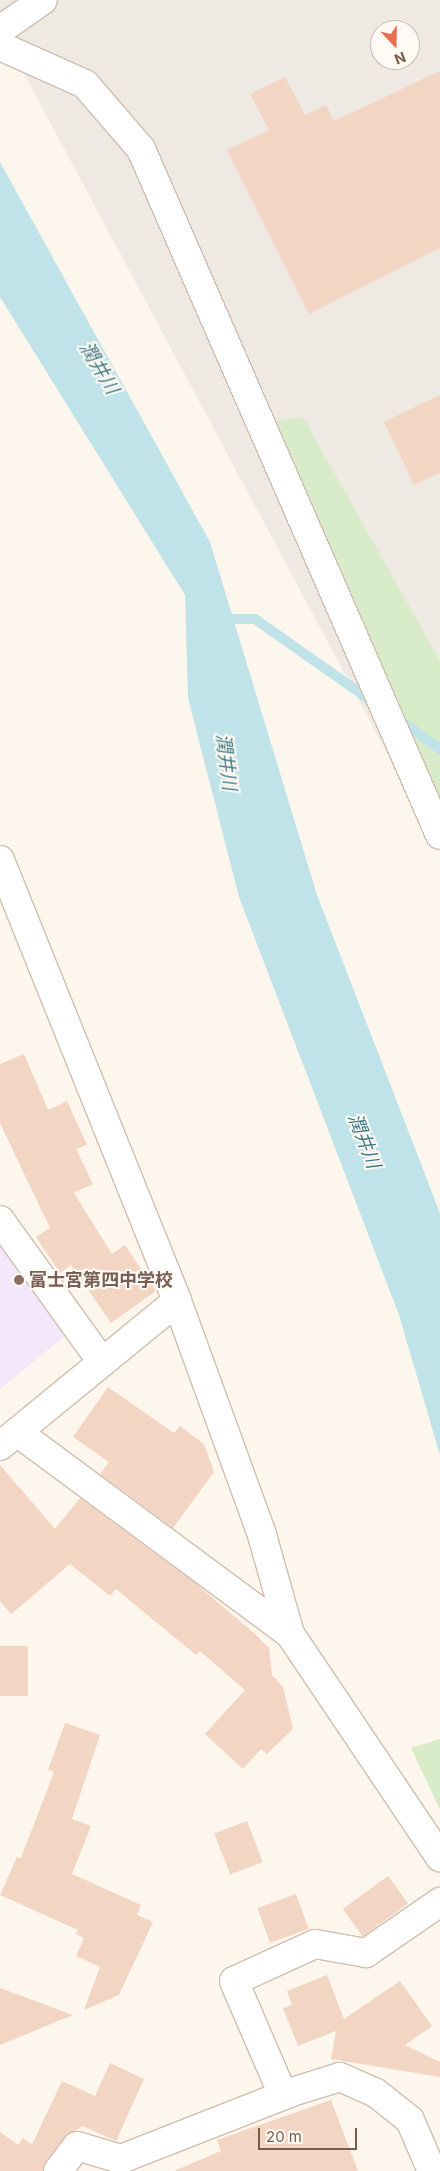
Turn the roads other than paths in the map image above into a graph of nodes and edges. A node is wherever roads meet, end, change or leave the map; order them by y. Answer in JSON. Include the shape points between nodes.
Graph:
{"nodes":[{"id":1,"x":43,"y":0,"type":"edge"},
{"id":2,"x":0,"y":30,"type":"edge"},
{"id":3,"x":0,"y":46,"type":"edge"},
{"id":4,"x":440,"y":835,"type":"edge"},
{"id":5,"x":0,"y":860,"type":"edge"},
{"id":6,"x":0,"y":1220,"type":"edge"},
{"id":7,"x":177,"y":1301,"type":"junction"},
{"id":8,"x":102,"y":1362,"type":"junction"},
{"id":9,"x":9,"y":1439,"type":"edge"},
{"id":10,"x":290,"y":1634,"type":"junction"},
{"id":11,"x":440,"y":1857,"type":"edge"},
{"id":12,"x":440,"y":1902,"type":"edge"},
{"id":13,"x":283,"y":2095,"type":"junction"},
{"id":14,"x":58,"y":2171,"type":"edge"},
{"id":15,"x":432,"y":2171,"type":"edge"}],
"edges":[{"from":1,"to":2,"type":"street"},
{"from":3,"to":4,"type":"street","via":[[84,84],[141,149]]},
{"from":5,"to":7,"type":"street"},
{"from":6,"to":8,"type":"street"},
{"from":7,"to":8,"type":"street"},
{"from":7,"to":10,"type":"street","via":[[262,1535]]},
{"from":8,"to":9,"type":"street"},
{"from":9,"to":10,"type":"street"},
{"from":10,"to":11,"type":"street"},
{"from":12,"to":13,"type":"street","via":[[366,1952],[315,1944],[234,1981]]},
{"from":13,"to":14,"type":"street","via":[[121,2159],[77,2146]]},
{"from":13,"to":15,"type":"street","via":[[340,2077],[376,2093],[410,2120]]}]}
